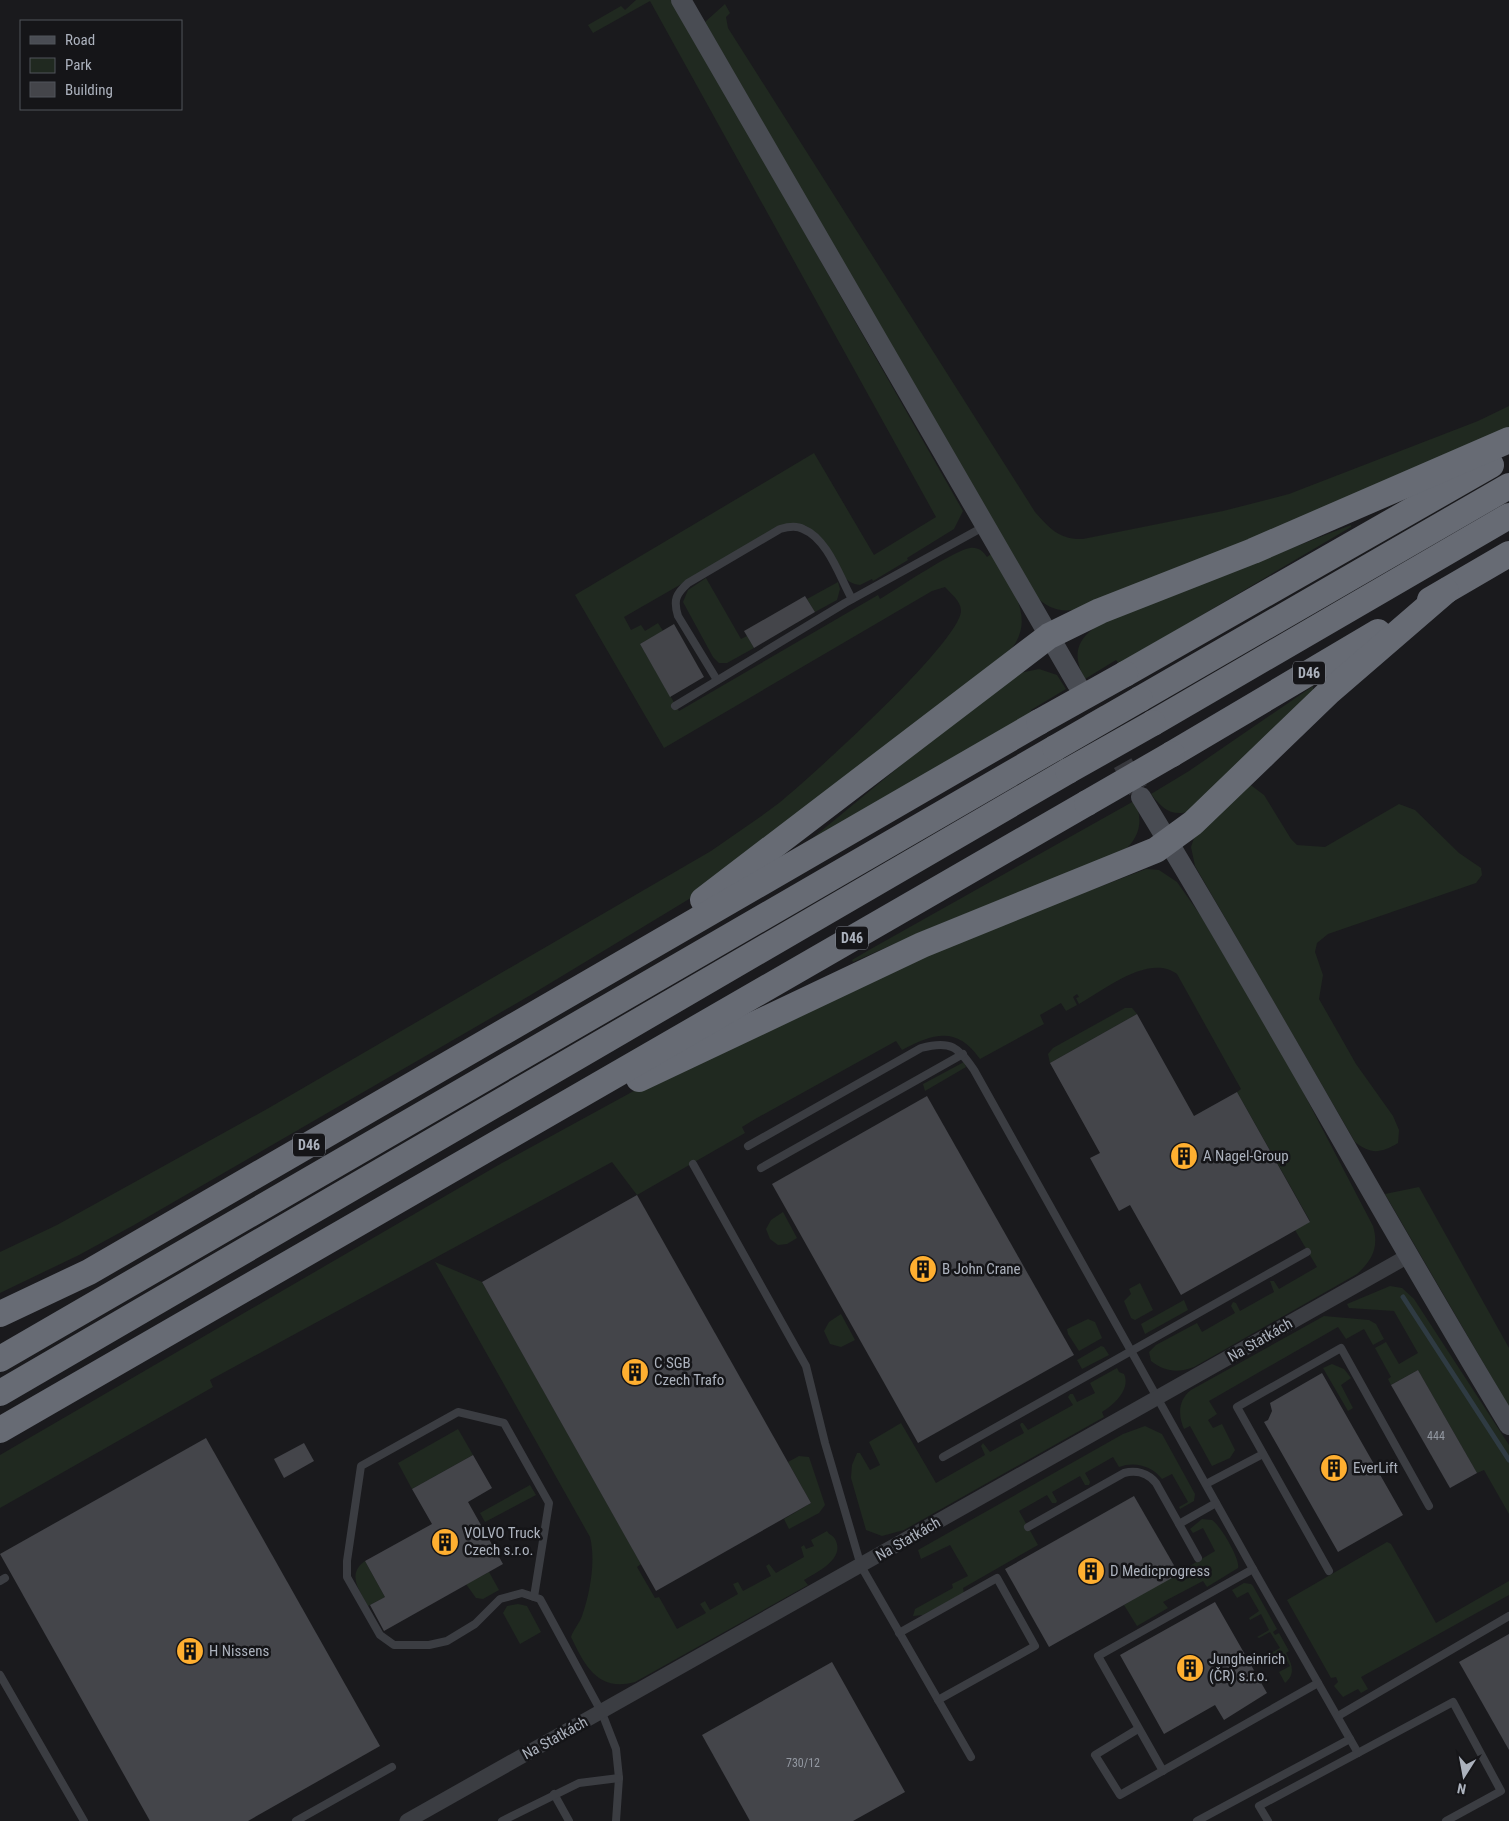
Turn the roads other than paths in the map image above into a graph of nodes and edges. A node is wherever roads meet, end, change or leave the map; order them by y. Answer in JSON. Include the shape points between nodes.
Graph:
{"nodes":[{"id":1,"x":681,"y":0,"type":"edge"},
{"id":2,"x":1509,"y":440,"type":"edge"},
{"id":3,"x":1509,"y":455,"type":"edge"},
{"id":4,"x":1509,"y":486,"type":"edge"},
{"id":5,"x":1509,"y":516,"type":"edge"},
{"id":6,"x":985,"y":526,"type":"junction"},
{"id":7,"x":1509,"y":554,"type":"edge"},
{"id":8,"x":1446,"y":591,"type":"junction"},
{"id":9,"x":852,"y":600,"type":"junction"},
{"id":10,"x":1049,"y":636,"type":"junction"},
{"id":11,"x":717,"y":680,"type":"junction"},
{"id":12,"x":1077,"y":684,"type":"tunnel mouth"},
{"id":13,"x":675,"y":706,"type":"dead end"},
{"id":14,"x":1141,"y":796,"type":"tunnel mouth"},
{"id":15,"x":1169,"y":842,"type":"junction"},
{"id":16,"x":613,"y":969,"type":"junction"},
{"id":17,"x":963,"y":1054,"type":"junction"},
{"id":18,"x":748,"y":1146,"type":"dead end"},
{"id":19,"x":462,"y":1164,"type":"junction"},
{"id":20,"x":693,"y":1164,"type":"dead end"},
{"id":21,"x":761,"y":1168,"type":"dead end"},
{"id":22,"x":1308,"y":1252,"type":"dead end"},
{"id":23,"x":1408,"y":1256,"type":"junction"},
{"id":24,"x":0,"y":1314,"type":"edge"},
{"id":25,"x":1132,"y":1351,"type":"junction"},
{"id":26,"x":0,"y":1359,"type":"edge"},
{"id":27,"x":0,"y":1393,"type":"edge"},
{"id":28,"x":1158,"y":1398,"type":"junction"},
{"id":29,"x":1509,"y":1425,"type":"edge"},
{"id":30,"x":0,"y":1430,"type":"edge"},
{"id":31,"x":1263,"y":1454,"type":"junction"},
{"id":32,"x":943,"y":1457,"type":"dead end"},
{"id":33,"x":1206,"y":1484,"type":"junction"},
{"id":34,"x":1216,"y":1503,"type":"junction"},
{"id":35,"x":1429,"y":1506,"type":"dead end"},
{"id":36,"x":1179,"y":1524,"type":"junction"},
{"id":37,"x":1028,"y":1527,"type":"dead end"},
{"id":38,"x":1198,"y":1558,"type":"dead end"},
{"id":39,"x":861,"y":1566,"type":"junction"},
{"id":40,"x":1253,"y":1569,"type":"junction"},
{"id":41,"x":1329,"y":1571,"type":"dead end"},
{"id":42,"x":534,"y":1597,"type":"junction"},
{"id":43,"x":1509,"y":1616,"type":"edge"},
{"id":44,"x":899,"y":1633,"type":"junction"},
{"id":45,"x":0,"y":1675,"type":"edge"},
{"id":46,"x":1318,"y":1684,"type":"junction"},
{"id":47,"x":938,"y":1700,"type":"junction"},
{"id":48,"x":602,"y":1713,"type":"junction"},
{"id":49,"x":1338,"y":1716,"type":"junction"},
{"id":50,"x":1138,"y":1729,"type":"junction"},
{"id":51,"x":1350,"y":1739,"type":"junction"},
{"id":52,"x":1358,"y":1753,"type":"junction"},
{"id":53,"x":971,"y":1757,"type":"dead end"},
{"id":54,"x":392,"y":1767,"type":"dead end"},
{"id":55,"x":1163,"y":1770,"type":"junction"},
{"id":56,"x":618,"y":1778,"type":"junction"},
{"id":57,"x":1251,"y":1792,"type":"junction"},
{"id":58,"x":554,"y":1794,"type":"junction"},
{"id":59,"x":1259,"y":1806,"type":"junction"},
{"id":60,"x":84,"y":1821,"type":"edge"},
{"id":61,"x":296,"y":1821,"type":"edge"},
{"id":62,"x":407,"y":1821,"type":"edge"},
{"id":63,"x":502,"y":1821,"type":"edge"},
{"id":64,"x":569,"y":1821,"type":"edge"},
{"id":65,"x":616,"y":1821,"type":"edge"},
{"id":66,"x":1197,"y":1821,"type":"edge"},
{"id":67,"x":1268,"y":1821,"type":"edge"},
{"id":68,"x":1446,"y":1821,"type":"edge"}],
"edges":[{"from":1,"to":6,"type":"main road"},
{"from":2,"to":10,"type":"highway","via":[[1253,551],[1100,611]]},
{"from":3,"to":16,"type":"highway","number":"D46","bridge":true},
{"from":4,"to":26,"type":"highway","bridge":true},
{"from":5,"to":27,"type":"highway","bridge":true},
{"from":6,"to":9,"type":"lane"},
{"from":6,"to":10,"type":"main road"},
{"from":7,"to":8,"type":"highway","number":"D46"},
{"from":8,"to":15,"type":"highway","via":[[1329,692],[1193,823]]},
{"from":8,"to":19,"type":"highway","number":"D46","bridge":true,"via":[[1172,754]]},
{"from":9,"to":11,"type":"lane"},
{"from":9,"to":11,"type":"lane","via":[[825,550],[812,534],[802,528],[780,529],[688,583],[676,594],[675,606]]},
{"from":10,"to":12,"type":"main road"},
{"from":10,"to":16,"type":"highway"},
{"from":11,"to":13,"type":"lane"},
{"from":14,"to":15,"type":"main road"},
{"from":15,"to":19,"type":"highway","via":[[1141,857],[922,945]]},
{"from":15,"to":23,"type":"main road"},
{"from":16,"to":24,"type":"highway","number":"D46","via":[[90,1272]]},
{"from":17,"to":18,"type":"lane","via":[[947,1044],[921,1048]]},
{"from":17,"to":21,"type":"lane"},
{"from":17,"to":25,"type":"lane"},
{"from":19,"to":30,"type":"highway","number":"D46"},
{"from":20,"to":39,"type":"lane","via":[[806,1366]]},
{"from":22,"to":25,"type":"lane"},
{"from":23,"to":28,"type":"street","name":"Na Statkách"},
{"from":23,"to":29,"type":"main road"},
{"from":25,"to":28,"type":"lane"},
{"from":25,"to":32,"type":"lane"},
{"from":28,"to":33,"type":"lane"},
{"from":28,"to":39,"type":"street","name":"Na Statkách"},
{"from":31,"to":33,"type":"lane"},
{"from":31,"to":35,"type":"lane","via":[[1237,1407],[1341,1348]]},
{"from":31,"to":41,"type":"lane"},
{"from":33,"to":34,"type":"lane"},
{"from":34,"to":36,"type":"lane"},
{"from":34,"to":40,"type":"lane"},
{"from":36,"to":37,"type":"lane","via":[[1155,1481],[1133,1472],[1124,1473]]},
{"from":36,"to":38,"type":"lane"},
{"from":39,"to":44,"type":"lane"},
{"from":39,"to":48,"type":"street","name":"Na Statkách"},
{"from":40,"to":46,"type":"lane"},
{"from":40,"to":50,"type":"lane","via":[[1098,1656]]},
{"from":42,"to":42,"type":"lane","via":[[522,1593],[500,1599],[475,1624],[447,1641],[430,1645],[394,1645],[380,1635],[347,1577],[361,1466],[458,1412],[504,1423],[549,1503]]},
{"from":42,"to":48,"type":"lane","via":[[540,1599]]},
{"from":43,"to":49,"type":"lane"},
{"from":44,"to":47,"type":"lane"},
{"from":44,"to":47,"type":"lane","via":[[997,1578],[1035,1646]]},
{"from":45,"to":60,"type":"lane"},
{"from":46,"to":49,"type":"lane"},
{"from":46,"to":55,"type":"lane"},
{"from":47,"to":53,"type":"lane"},
{"from":48,"to":56,"type":"lane","via":[[616,1749]]},
{"from":48,"to":62,"type":"street","name":"Na Statkách"},
{"from":49,"to":51,"type":"lane"},
{"from":50,"to":55,"type":"lane"},
{"from":50,"to":55,"type":"lane","via":[[1095,1755],[1120,1795]]},
{"from":51,"to":52,"type":"lane"},
{"from":51,"to":57,"type":"lane"},
{"from":52,"to":59,"type":"lane"},
{"from":52,"to":68,"type":"lane","via":[[1453,1702],[1501,1791]]},
{"from":54,"to":61,"type":"lane"},
{"from":56,"to":58,"type":"lane","via":[[579,1784]]},
{"from":56,"to":65,"type":"lane"},
{"from":57,"to":59,"type":"lane"},
{"from":57,"to":66,"type":"lane"},
{"from":58,"to":63,"type":"lane"},
{"from":58,"to":64,"type":"lane"},
{"from":59,"to":67,"type":"lane"}]}
